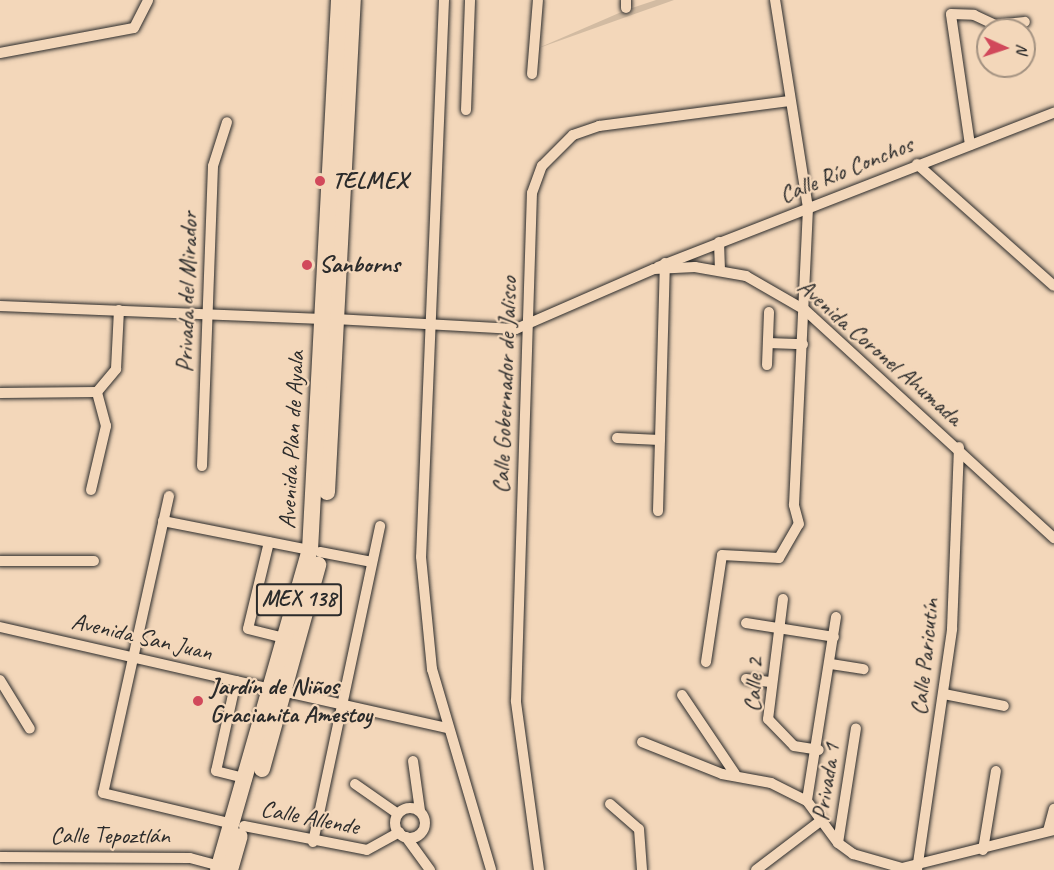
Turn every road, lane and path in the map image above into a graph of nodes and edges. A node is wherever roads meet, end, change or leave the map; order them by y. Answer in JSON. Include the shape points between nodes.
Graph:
{"nodes":[{"id":1,"x":148,"y":0,"type":"edge"},
{"id":2,"x":339,"y":0,"type":"edge"},
{"id":3,"x":353,"y":0,"type":"edge"},
{"id":4,"x":444,"y":0,"type":"edge"},
{"id":5,"x":470,"y":0,"type":"edge"},
{"id":6,"x":538,"y":0,"type":"edge"},
{"id":7,"x":775,"y":0,"type":"edge"},
{"id":8,"x":980,"y":18,"type":"edge"},
{"id":9,"x":0,"y":54,"type":"edge"},
{"id":10,"x":532,"y":74,"type":"dead end"},
{"id":11,"x":789,"y":101,"type":"junction"},
{"id":12,"x":466,"y":110,"type":"dead end"},
{"id":13,"x":1054,"y":112,"type":"edge"},
{"id":14,"x":227,"y":122,"type":"dead end"},
{"id":15,"x":970,"y":145,"type":"junction"},
{"id":16,"x":917,"y":164,"type":"junction"},
{"id":17,"x":807,"y":208,"type":"junction"},
{"id":18,"x":718,"y":242,"type":"junction"},
{"id":19,"x":662,"y":267,"type":"junction"},
{"id":20,"x":720,"y":269,"type":"junction"},
{"id":21,"x":1054,"y":286,"type":"edge"},
{"id":22,"x":0,"y":306,"type":"edge"},
{"id":23,"x":119,"y":310,"type":"junction"},
{"id":24,"x":805,"y":310,"type":"junction"},
{"id":25,"x":769,"y":312,"type":"dead end"},
{"id":26,"x":207,"y":314,"type":"junction"},
{"id":27,"x":329,"y":319,"type":"junction"},
{"id":28,"x":429,"y":322,"type":"junction"},
{"id":29,"x":529,"y":326,"type":"junction"},
{"id":30,"x":768,"y":343,"type":"junction"},
{"id":31,"x":803,"y":344,"type":"junction"},
{"id":32,"x":767,"y":365,"type":"dead end"},
{"id":33,"x":97,"y":392,"type":"junction"},
{"id":34,"x":0,"y":393,"type":"edge"},
{"id":35,"x":617,"y":438,"type":"dead end"},
{"id":36,"x":660,"y":440,"type":"junction"},
{"id":37,"x":959,"y":447,"type":"junction"},
{"id":38,"x":202,"y":466,"type":"dead end"},
{"id":39,"x":92,"y":490,"type":"dead end"},
{"id":40,"x":169,"y":496,"type":"dead end"},
{"id":41,"x":658,"y":511,"type":"dead end"},
{"id":42,"x":163,"y":521,"type":"junction"},
{"id":43,"x":380,"y":526,"type":"dead end"},
{"id":44,"x":1054,"y":538,"type":"edge"},
{"id":45,"x":269,"y":542,"type":"junction"},
{"id":46,"x":315,"y":551,"type":"junction"},
{"id":47,"x":0,"y":561,"type":"edge"},
{"id":48,"x":94,"y":561,"type":"dead end"},
{"id":49,"x":372,"y":562,"type":"junction"},
{"id":50,"x":783,"y":599,"type":"dead end"},
{"id":51,"x":836,"y":617,"type":"dead end"},
{"id":52,"x":746,"y":623,"type":"dead end"},
{"id":53,"x":0,"y":627,"type":"edge"},
{"id":54,"x":780,"y":628,"type":"junction"},
{"id":55,"x":834,"y":637,"type":"junction"},
{"id":56,"x":288,"y":639,"type":"junction"},
{"id":57,"x":134,"y":656,"type":"junction"},
{"id":58,"x":706,"y":663,"type":"dead end"},
{"id":59,"x":831,"y":664,"type":"junction"},
{"id":60,"x":864,"y":669,"type":"dead end"},
{"id":61,"x":746,"y":679,"type":"dead end"},
{"id":62,"x":0,"y":680,"type":"edge"},
{"id":63,"x":236,"y":681,"type":"junction"},
{"id":64,"x":772,"y":682,"type":"junction"},
{"id":65,"x":280,"y":691,"type":"junction"},
{"id":66,"x":944,"y":694,"type":"junction"},
{"id":67,"x":682,"y":695,"type":"dead end"},
{"id":68,"x":341,"y":703,"type":"junction"},
{"id":69,"x":1004,"y":706,"type":"dead end"},
{"id":70,"x":447,"y":728,"type":"junction"},
{"id":71,"x":856,"y":728,"type":"dead end"},
{"id":72,"x":30,"y":729,"type":"dead end"},
{"id":73,"x":642,"y":742,"type":"dead end"},
{"id":74,"x":819,"y":750,"type":"junction"},
{"id":75,"x":413,"y":761,"type":"dead end"},
{"id":76,"x":996,"y":771,"type":"dead end"},
{"id":77,"x":735,"y":774,"type":"junction"},
{"id":78,"x":247,"y":779,"type":"junction"},
{"id":79,"x":355,"y":784,"type":"dead end"},
{"id":80,"x":807,"y":801,"type":"junction"},
{"id":81,"x":610,"y":804,"type":"dead end"},
{"id":82,"x":1054,"y":809,"type":"edge"},
{"id":83,"x":420,"y":811,"type":"junction"},
{"id":84,"x":398,"y":814,"type":"junction"},
{"id":85,"x":818,"y":823,"type":"junction"},
{"id":86,"x":238,"y":825,"type":"junction"},
{"id":87,"x":1051,"y":831,"type":"edge"},
{"id":88,"x":402,"y":835,"type":"junction"},
{"id":89,"x":313,"y":842,"type":"junction"},
{"id":90,"x":838,"y":843,"type":"junction"},
{"id":91,"x":982,"y":850,"type":"junction"},
{"id":92,"x":0,"y":857,"type":"edge"},
{"id":93,"x":222,"y":869,"type":"edge"},
{"id":94,"x":917,"y":869,"type":"edge"},
{"id":95,"x":430,"y":870,"type":"edge"},
{"id":96,"x":491,"y":870,"type":"edge"},
{"id":97,"x":539,"y":870,"type":"edge"},
{"id":98,"x":642,"y":870,"type":"edge"},
{"id":99,"x":756,"y":870,"type":"edge"}],
"edges":[{"from":1,"to":9,"type":"street","via":[[134,28]]},
{"from":2,"to":27,"type":"main road","name":"Avenida Plan de Ayala","number":"MEX 138"},
{"from":3,"to":27,"type":"main road","name":"Avenida Plan de Ayala","number":"MEX 138"},
{"from":4,"to":28,"type":"street"},
{"from":5,"to":12,"type":"street"},
{"from":6,"to":10,"type":"street"},
{"from":7,"to":11,"type":"street"},
{"from":8,"to":15,"type":"street","via":[[951,14]]},
{"from":11,"to":17,"type":"street"},
{"from":11,"to":29,"type":"street","name":"Calle Gobernador de Jalisco","via":[[599,126],[554,148],[532,193]]},
{"from":13,"to":15,"type":"street","name":"Calle Río Conchos"},
{"from":14,"to":26,"type":"street","name":"Privada del Mirador","via":[[213,166]]},
{"from":15,"to":16,"type":"street","name":"Calle Río Conchos"},
{"from":16,"to":17,"type":"street","name":"Calle Río Conchos"},
{"from":16,"to":21,"type":"street"},
{"from":17,"to":18,"type":"street","name":"Calle Río Conchos"},
{"from":17,"to":24,"type":"street"},
{"from":18,"to":19,"type":"street","name":"Calle Río Conchos"},
{"from":18,"to":20,"type":"street"},
{"from":19,"to":20,"type":"street","name":"Avenida Coronel Ahumada"},
{"from":19,"to":29,"type":"street","name":"Avenida Coronel Ahumada"},
{"from":19,"to":36,"type":"street"},
{"from":20,"to":24,"type":"street","name":"Avenida Coronel Ahumada","via":[[767,285]]},
{"from":22,"to":23,"type":"street","name":"Avenida Coronel Ahumada"},
{"from":23,"to":26,"type":"street","name":"Avenida Coronel Ahumada"},
{"from":23,"to":33,"type":"street","via":[[116,369]]},
{"from":24,"to":31,"type":"street"},
{"from":24,"to":37,"type":"street","name":"Avenida Coronel Ahumada"},
{"from":25,"to":30,"type":"street"},
{"from":26,"to":27,"type":"street","name":"Avenida Coronel Ahumada"},
{"from":26,"to":38,"type":"street","name":"Privada del Mirador"},
{"from":27,"to":28,"type":"street","name":"Avenida Coronel Ahumada"},
{"from":27,"to":46,"type":"main road","name":"Avenida Plan de Ayala","number":"MEX 138"},
{"from":28,"to":29,"type":"street","name":"Avenida Coronel Ahumada"},
{"from":28,"to":70,"type":"street","via":[[421,556],[432,669]]},
{"from":29,"to":97,"type":"street","name":"Calle Gobernador de Jalisco","via":[[516,701]]},
{"from":30,"to":31,"type":"street"},
{"from":30,"to":32,"type":"street"},
{"from":31,"to":58,"type":"street","via":[[794,505],[800,524],[779,558],[722,555]]},
{"from":33,"to":34,"type":"street"},
{"from":33,"to":39,"type":"street","via":[[106,426]]},
{"from":35,"to":36,"type":"street"},
{"from":36,"to":41,"type":"street"},
{"from":37,"to":44,"type":"street","name":"Avenida Coronel Ahumada"},
{"from":37,"to":66,"type":"street","name":"Calle Paricutín"},
{"from":40,"to":42,"type":"street"},
{"from":42,"to":45,"type":"street"},
{"from":42,"to":57,"type":"street"},
{"from":43,"to":49,"type":"street"},
{"from":45,"to":46,"type":"street"},
{"from":45,"to":56,"type":"street","via":[[248,629]]},
{"from":46,"to":49,"type":"street"},
{"from":46,"to":56,"type":"main road","name":"Avenida Plan de Ayala","number":"MEX 138"},
{"from":46,"to":65,"type":"main road","name":"Avenida Plan de Ayala","number":"MEX 138"},
{"from":47,"to":48,"type":"street"},
{"from":49,"to":68,"type":"street"},
{"from":50,"to":54,"type":"street","name":"Calle 2"},
{"from":51,"to":55,"type":"street"},
{"from":52,"to":54,"type":"street"},
{"from":53,"to":57,"type":"street","name":"Avenida San Juan"},
{"from":54,"to":55,"type":"street"},
{"from":54,"to":64,"type":"street","name":"Calle 2"},
{"from":55,"to":59,"type":"street"},
{"from":56,"to":65,"type":"main road","name":"Avenida Plan de Ayala","number":"MEX 138"},
{"from":57,"to":63,"type":"street","name":"Avenida San Juan"},
{"from":57,"to":86,"type":"street","name":"Calle Allende","via":[[103,793]]},
{"from":59,"to":60,"type":"street"},
{"from":59,"to":74,"type":"street"},
{"from":61,"to":64,"type":"street"},
{"from":62,"to":72,"type":"street"},
{"from":63,"to":65,"type":"street","name":"Avenida San Juan"},
{"from":63,"to":78,"type":"street","via":[[216,771]]},
{"from":64,"to":74,"type":"street","name":"Calle 2","via":[[768,719],[794,746]]},
{"from":65,"to":68,"type":"street","name":"Avenida San Juan"},
{"from":65,"to":78,"type":"main road","name":"Avenida Plan de Ayala","number":"MEX 138"},
{"from":65,"to":86,"type":"main road","name":"Avenida Plan de Ayala","number":"MEX 138"},
{"from":66,"to":69,"type":"street"},
{"from":66,"to":94,"type":"street","name":"Calle Paricutín"},
{"from":67,"to":77,"type":"street"},
{"from":68,"to":70,"type":"street","name":"Avenida San Juan"},
{"from":68,"to":89,"type":"street"},
{"from":70,"to":96,"type":"street"},
{"from":71,"to":90,"type":"street","name":"Privada 1"},
{"from":73,"to":77,"type":"street","via":[[722,774]]},
{"from":74,"to":80,"type":"street"},
{"from":75,"to":83,"type":"street"},
{"from":76,"to":91,"type":"street"},
{"from":77,"to":80,"type":"street"},
{"from":78,"to":86,"type":"main road","name":"Avenida Plan de Ayala","number":"MEX 138"},
{"from":79,"to":84,"type":"street"},
{"from":80,"to":85,"type":"street"},
{"from":81,"to":98,"type":"street","via":[[639,829]]},
{"from":82,"to":87,"type":"street"},
{"from":83,"to":84,"type":"street","via":[[408,808]]},
{"from":83,"to":88,"type":"street","via":[[425,821],[422,832]]},
{"from":84,"to":88,"type":"street"},
{"from":85,"to":90,"type":"street"},
{"from":85,"to":99,"type":"street"},
{"from":86,"to":89,"type":"street","name":"Calle Allende"},
{"from":86,"to":93,"type":"main road","name":"Avenida Plan de Ayala","number":"MEX 138"},
{"from":87,"to":91,"type":"street"},
{"from":88,"to":89,"type":"street","name":"Calle Allende","via":[[367,850]]},
{"from":88,"to":95,"type":"street"},
{"from":90,"to":94,"type":"street","via":[[880,865]]},
{"from":91,"to":94,"type":"street"},
{"from":92,"to":93,"type":"street","name":"Calle Tepoztlán","via":[[190,858]]}]}
